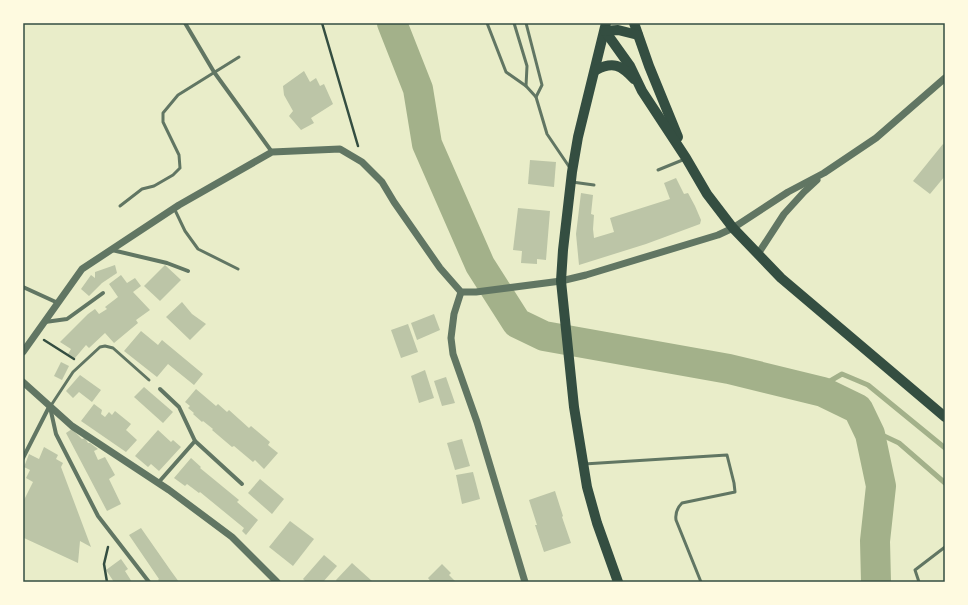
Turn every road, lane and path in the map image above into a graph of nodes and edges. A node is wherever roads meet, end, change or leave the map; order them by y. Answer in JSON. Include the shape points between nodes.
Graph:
{"nodes":[{"id":1,"x":185,"y":23,"type":"edge"},
{"id":2,"x":322,"y":23,"type":"edge"},
{"id":3,"x":487,"y":23,"type":"edge"},
{"id":4,"x":514,"y":23,"type":"edge"},
{"id":5,"x":526,"y":23,"type":"edge"},
{"id":6,"x":634,"y":23,"type":"edge"},
{"id":7,"x":606,"y":27,"type":"edge"},
{"id":8,"x":638,"y":35,"type":"junction"},
{"id":9,"x":239,"y":57,"type":"dead end"},
{"id":10,"x":596,"y":70,"type":"junction"},
{"id":11,"x":214,"y":72,"type":"junction"},
{"id":12,"x":945,"y":78,"type":"edge"},
{"id":13,"x":638,"y":83,"type":"junction"},
{"id":14,"x":526,"y":86,"type":"junction"},
{"id":15,"x":536,"y":97,"type":"junction"},
{"id":16,"x":272,"y":152,"type":"junction"},
{"id":17,"x":686,"y":158,"type":"junction"},
{"id":18,"x":362,"y":162,"type":"junction"},
{"id":19,"x":658,"y":170,"type":"dead end"},
{"id":20,"x":824,"y":173,"type":"junction"},
{"id":21,"x":571,"y":177,"type":"junction"},
{"id":22,"x":594,"y":185,"type":"dead end"},
{"id":23,"x":120,"y":206,"type":"dead end"},
{"id":24,"x":174,"y":208,"type":"junction"},
{"id":25,"x":733,"y":228,"type":"junction"},
{"id":26,"x":111,"y":249,"type":"junction"},
{"id":27,"x":758,"y":254,"type":"junction"},
{"id":28,"x":238,"y":269,"type":"dead end"},
{"id":29,"x":188,"y":271,"type":"dead end"},
{"id":30,"x":561,"y":281,"type":"junction"},
{"id":31,"x":23,"y":287,"type":"edge"},
{"id":32,"x":462,"y":292,"type":"junction"},
{"id":33,"x":103,"y":293,"type":"dead end"},
{"id":34,"x":58,"y":303,"type":"junction"},
{"id":35,"x":44,"y":322,"type":"junction"},
{"id":36,"x":35,"y":335,"type":"junction"},
{"id":37,"x":23,"y":352,"type":"edge"},
{"id":38,"x":82,"y":363,"type":"junction"},
{"id":39,"x":149,"y":380,"type":"dead end"},
{"id":40,"x":23,"y":382,"type":"edge"},
{"id":41,"x":160,"y":389,"type":"dead end"},
{"id":42,"x":50,"y":407,"type":"junction"},
{"id":43,"x":945,"y":417,"type":"edge"},
{"id":44,"x":195,"y":441,"type":"junction"},
{"id":45,"x":23,"y":458,"type":"edge"},
{"id":46,"x":582,"y":464,"type":"junction"},
{"id":47,"x":158,"y":483,"type":"junction"},
{"id":48,"x":242,"y":484,"type":"dead end"},
{"id":49,"x":111,"y":532,"type":"junction"},
{"id":50,"x":945,"y":547,"type":"edge"},
{"id":51,"x":107,"y":582,"type":"edge"},
{"id":52,"x":149,"y":582,"type":"edge"},
{"id":53,"x":277,"y":582,"type":"edge"},
{"id":54,"x":525,"y":582,"type":"edge"},
{"id":55,"x":618,"y":582,"type":"edge"},
{"id":56,"x":701,"y":582,"type":"edge"},
{"id":57,"x":919,"y":582,"type":"edge"}],
"edges":[{"from":1,"to":11,"type":"street"},
{"from":2,"to":18,"type":"path"},
{"from":3,"to":14,"type":"lane","via":[[506,72]]},
{"from":4,"to":14,"type":"lane","via":[[527,66]]},
{"from":5,"to":15,"type":"lane","via":[[542,85]]},
{"from":6,"to":8,"type":"main road"},
{"from":7,"to":8,"type":"main road"},
{"from":7,"to":10,"type":"main road"},
{"from":7,"to":13,"type":"main road"},
{"from":8,"to":17,"type":"main road"},
{"from":9,"to":11,"type":"lane"},
{"from":10,"to":13,"type":"main road","via":[[612,64],[622,68]]},
{"from":10,"to":21,"type":"main road","via":[[578,138]]},
{"from":11,"to":16,"type":"street"},
{"from":11,"to":23,"type":"lane","via":[[178,95],[163,113],[163,122],[179,154],[180,168],[154,186],[142,189]]},
{"from":12,"to":20,"type":"street","via":[[876,138]]},
{"from":13,"to":17,"type":"main road"},
{"from":14,"to":15,"type":"lane"},
{"from":15,"to":21,"type":"lane","via":[[547,134]]},
{"from":16,"to":18,"type":"street","via":[[340,149]]},
{"from":16,"to":24,"type":"street"},
{"from":17,"to":19,"type":"lane"},
{"from":17,"to":25,"type":"main road","via":[[707,194]]},
{"from":18,"to":32,"type":"street","via":[[382,182],[440,268]]},
{"from":20,"to":25,"type":"street","via":[[788,192]]},
{"from":20,"to":27,"type":"street","via":[[784,214]]},
{"from":21,"to":22,"type":"lane"},
{"from":21,"to":30,"type":"main road"},
{"from":24,"to":26,"type":"street"},
{"from":24,"to":28,"type":"lane","via":[[185,231],[198,249]]},
{"from":25,"to":27,"type":"main road"},
{"from":25,"to":30,"type":"street","via":[[718,235]]},
{"from":26,"to":29,"type":"street","via":[[167,262]]},
{"from":26,"to":34,"type":"street","via":[[82,269]]},
{"from":27,"to":43,"type":"main road","via":[[781,278]]},
{"from":30,"to":32,"type":"street"},
{"from":30,"to":46,"type":"main road"},
{"from":31,"to":34,"type":"street"},
{"from":32,"to":54,"type":"street","via":[[454,314],[451,338],[453,354],[477,422]]},
{"from":33,"to":35,"type":"street","via":[[67,319]]},
{"from":34,"to":35,"type":"street"},
{"from":35,"to":36,"type":"street"},
{"from":36,"to":37,"type":"street"},
{"from":36,"to":38,"type":"path"},
{"from":38,"to":39,"type":"lane","via":[[100,347],[113,348]]},
{"from":38,"to":42,"type":"lane"},
{"from":40,"to":42,"type":"street"},
{"from":41,"to":44,"type":"street","via":[[179,407]]},
{"from":42,"to":45,"type":"street"},
{"from":42,"to":47,"type":"street","via":[[72,426]]},
{"from":42,"to":49,"type":"street","via":[[56,434],[98,516]]},
{"from":44,"to":47,"type":"street"},
{"from":44,"to":48,"type":"street"},
{"from":46,"to":55,"type":"main road","via":[[597,523]]},
{"from":46,"to":56,"type":"lane","via":[[727,455],[735,492],[682,503],[675,514]]},
{"from":47,"to":53,"type":"street","via":[[232,537]]},
{"from":49,"to":51,"type":"path","via":[[104,564]]},
{"from":49,"to":52,"type":"street"},
{"from":50,"to":57,"type":"lane","via":[[915,570]]}]}
